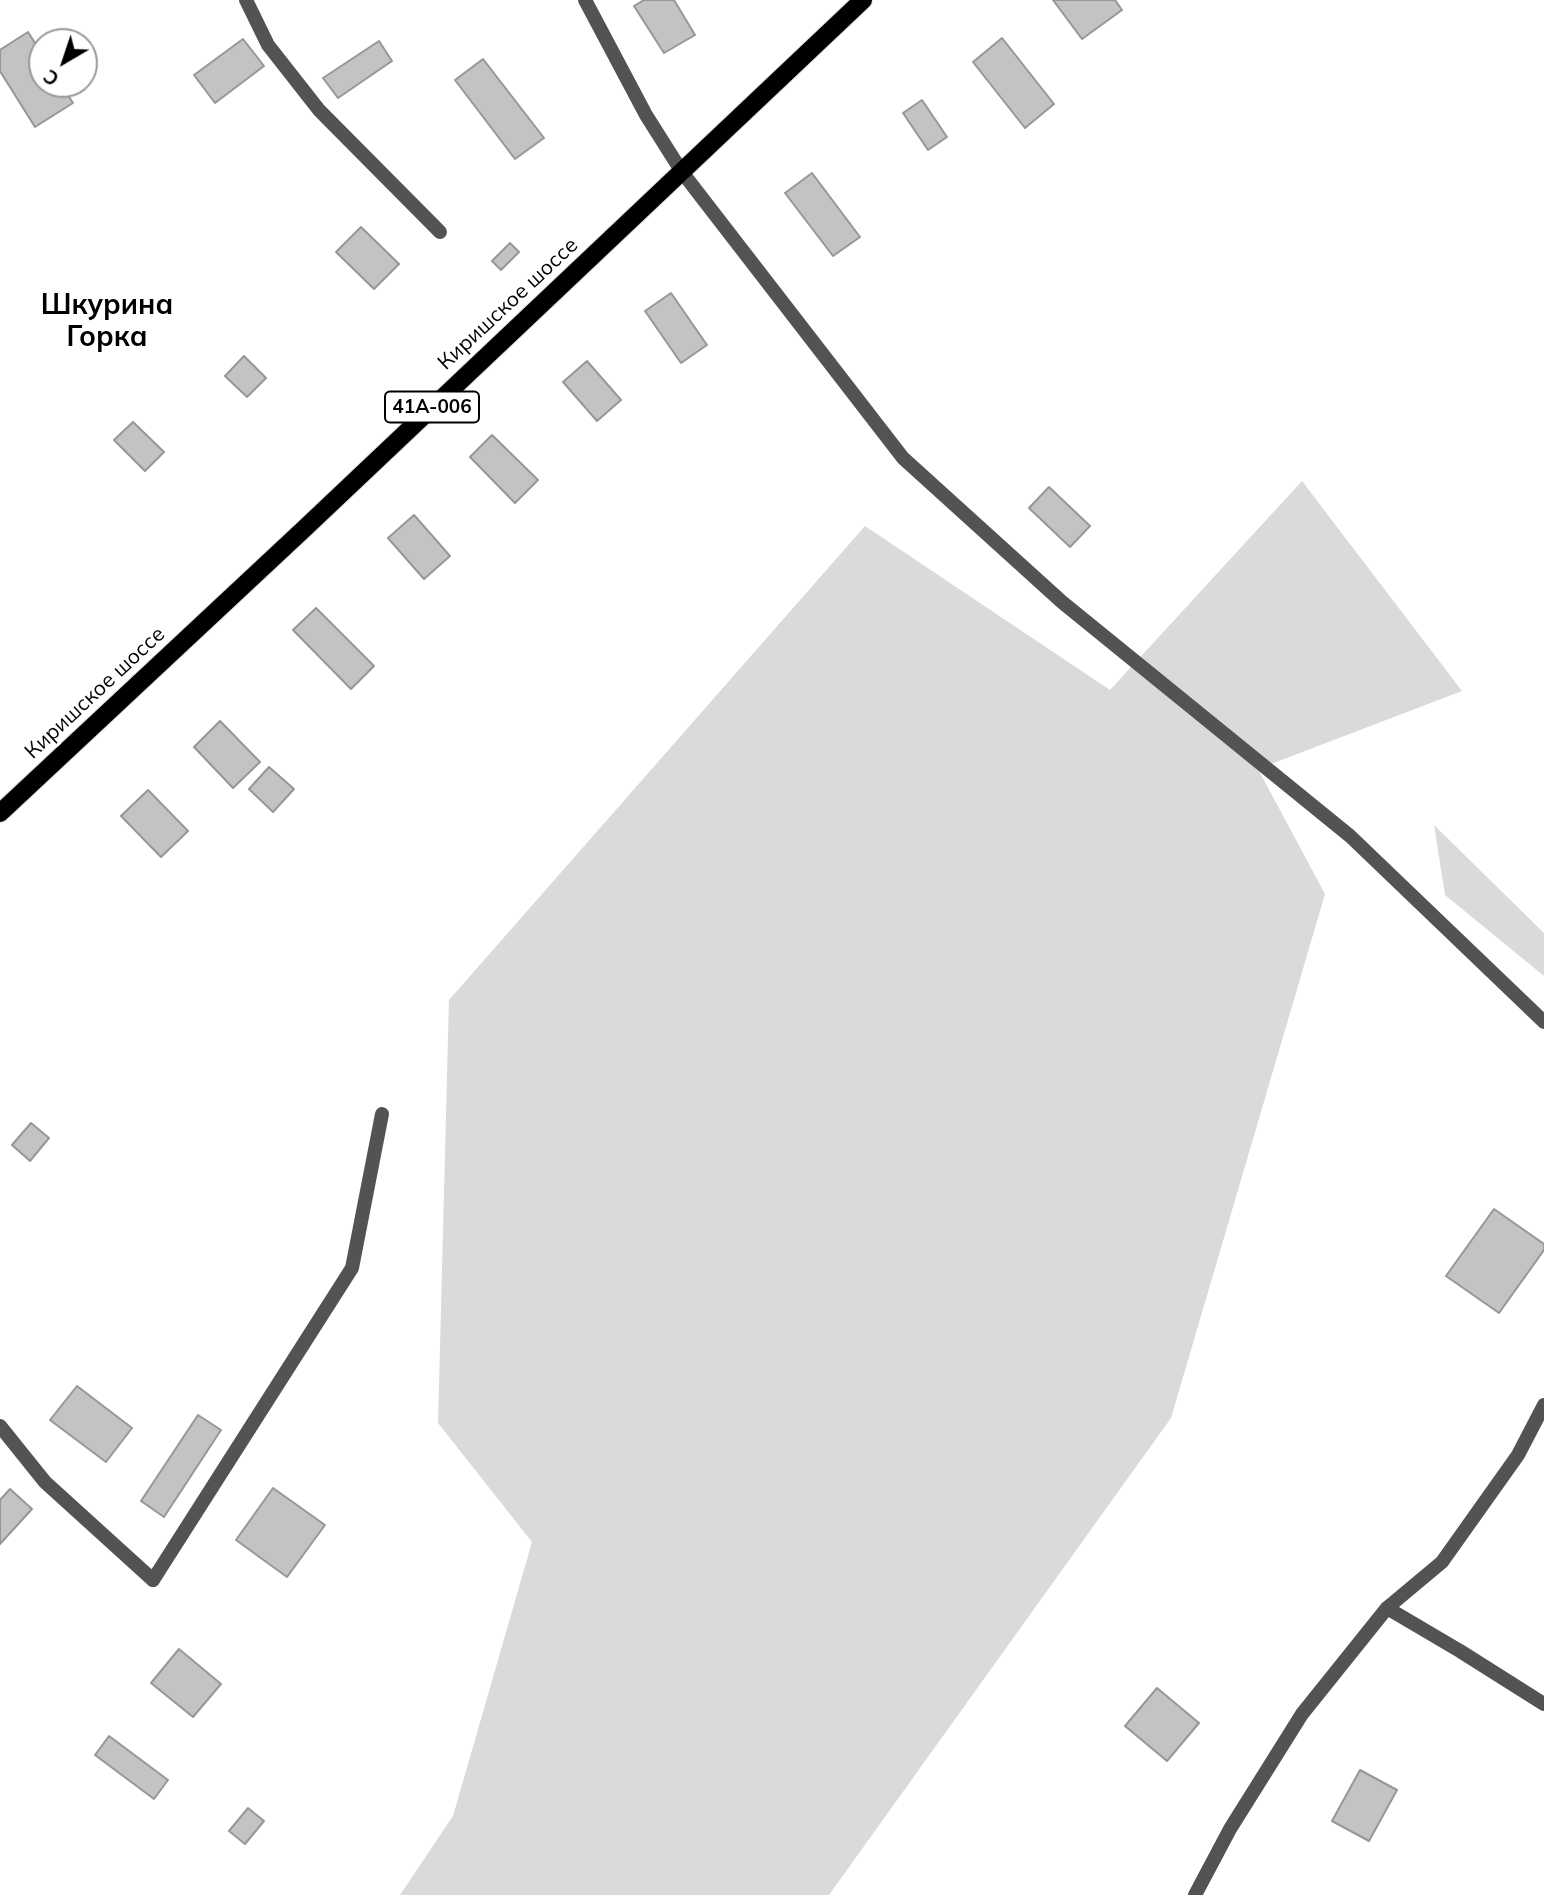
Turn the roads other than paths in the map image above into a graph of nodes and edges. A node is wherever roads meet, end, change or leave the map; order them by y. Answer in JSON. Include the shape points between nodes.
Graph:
{"nodes":[{"id":1,"x":246,"y":0,"type":"edge"},
{"id":2,"x":584,"y":0,"type":"edge"},
{"id":3,"x":863,"y":0,"type":"edge"},
{"id":4,"x":682,"y":172,"type":"junction"},
{"id":5,"x":440,"y":232,"type":"dead end"},
{"id":6,"x":0,"y":813,"type":"edge"},
{"id":7,"x":1544,"y":1022,"type":"edge"},
{"id":8,"x":382,"y":1114,"type":"dead end"},
{"id":9,"x":1544,"y":1405,"type":"edge"},
{"id":10,"x":0,"y":1426,"type":"edge"},
{"id":11,"x":1387,"y":1608,"type":"junction"},
{"id":12,"x":1544,"y":1704,"type":"edge"},
{"id":13,"x":1195,"y":1895,"type":"edge"}],
"edges":[{"from":1,"to":5,"type":"street","via":[[268,45],[319,110]]},
{"from":2,"to":4,"type":"street"},
{"from":3,"to":4,"type":"main road","name":"Киришское шоссе","number":"41А-006"},
{"from":4,"to":6,"type":"main road","name":"Киришское шоссе","number":"41А-006"},
{"from":4,"to":7,"type":"street","via":[[903,458],[1062,603],[1350,836]]},
{"from":8,"to":10,"type":"street","via":[[352,1268],[153,1580],[45,1482]]},
{"from":9,"to":11,"type":"street","via":[[1518,1455],[1442,1562]]},
{"from":11,"to":12,"type":"street"},
{"from":11,"to":13,"type":"street","via":[[1302,1714]]}]}
